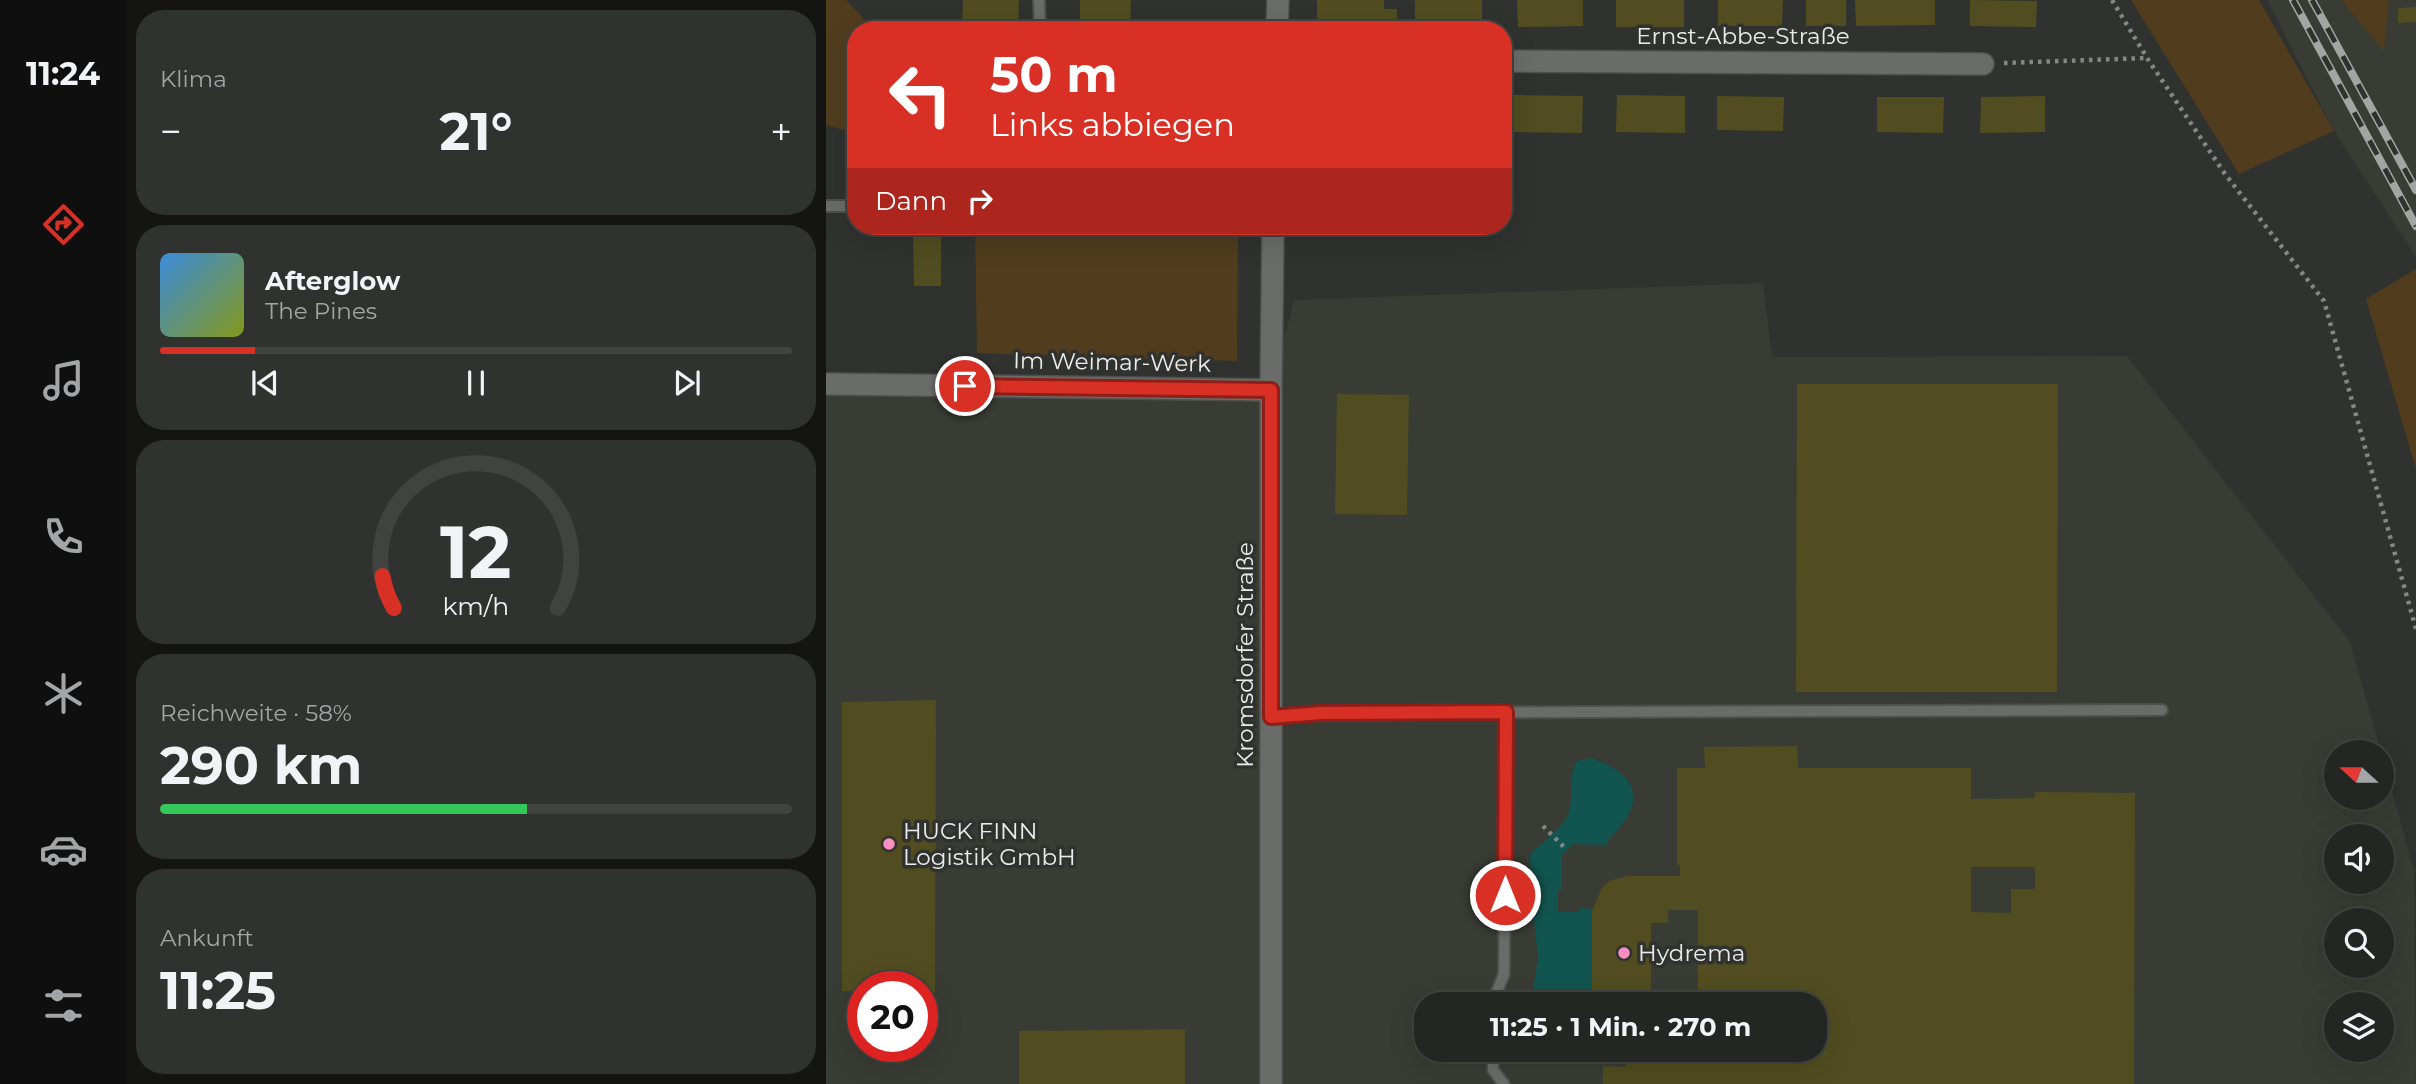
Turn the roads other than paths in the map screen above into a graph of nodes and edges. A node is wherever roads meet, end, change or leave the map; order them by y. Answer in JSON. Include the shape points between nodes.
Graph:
{"nodes":[{"id":1,"x":1039,"y":0,"type":"edge"},
{"id":2,"x":1278,"y":0,"type":"edge"},
{"id":3,"x":1040,"y":21,"type":"edge"},
{"id":4,"x":1277,"y":21,"type":"edge"},
{"id":5,"x":1512,"y":61,"type":"edge"},
{"id":6,"x":1983,"y":64,"type":"road end"},
{"id":7,"x":826,"y":206,"type":"edge"},
{"id":8,"x":847,"y":206,"type":"edge"},
{"id":9,"x":1273,"y":235,"type":"edge"},
{"id":10,"x":826,"y":384,"type":"edge"},
{"id":11,"x":1271,"y":390,"type":"junction"},
{"id":12,"x":2162,"y":710,"type":"dead end"},
{"id":13,"x":1506,"y":712,"type":"junction"},
{"id":14,"x":1271,"y":717,"type":"junction"},
{"id":15,"x":1497,"y":992,"type":"edge"},
{"id":16,"x":1493,"y":1062,"type":"edge"},
{"id":17,"x":1271,"y":1084,"type":"edge"},
{"id":18,"x":1504,"y":1084,"type":"edge"}],
"edges":[{"from":1,"to":3,"type":"lane"},
{"from":2,"to":4,"type":"street"},
{"from":5,"to":6,"type":"street","name":"Ernst-Abbe-Straße"},
{"from":7,"to":8,"type":"lane"},
{"from":9,"to":11,"type":"street","name":"Kromsdorfer Straße"},
{"from":10,"to":11,"type":"street","name":"Im Weimar-Werk"},
{"from":11,"to":14,"type":"street","name":"Kromsdorfer Straße"},
{"from":12,"to":13,"type":"lane"},
{"from":13,"to":14,"type":"lane"},
{"from":13,"to":15,"type":"lane","via":[[1504,974]]},
{"from":14,"to":17,"type":"street","name":"Kromsdorfer Straße"},
{"from":16,"to":18,"type":"lane","via":[[1493,1070]]}]}
